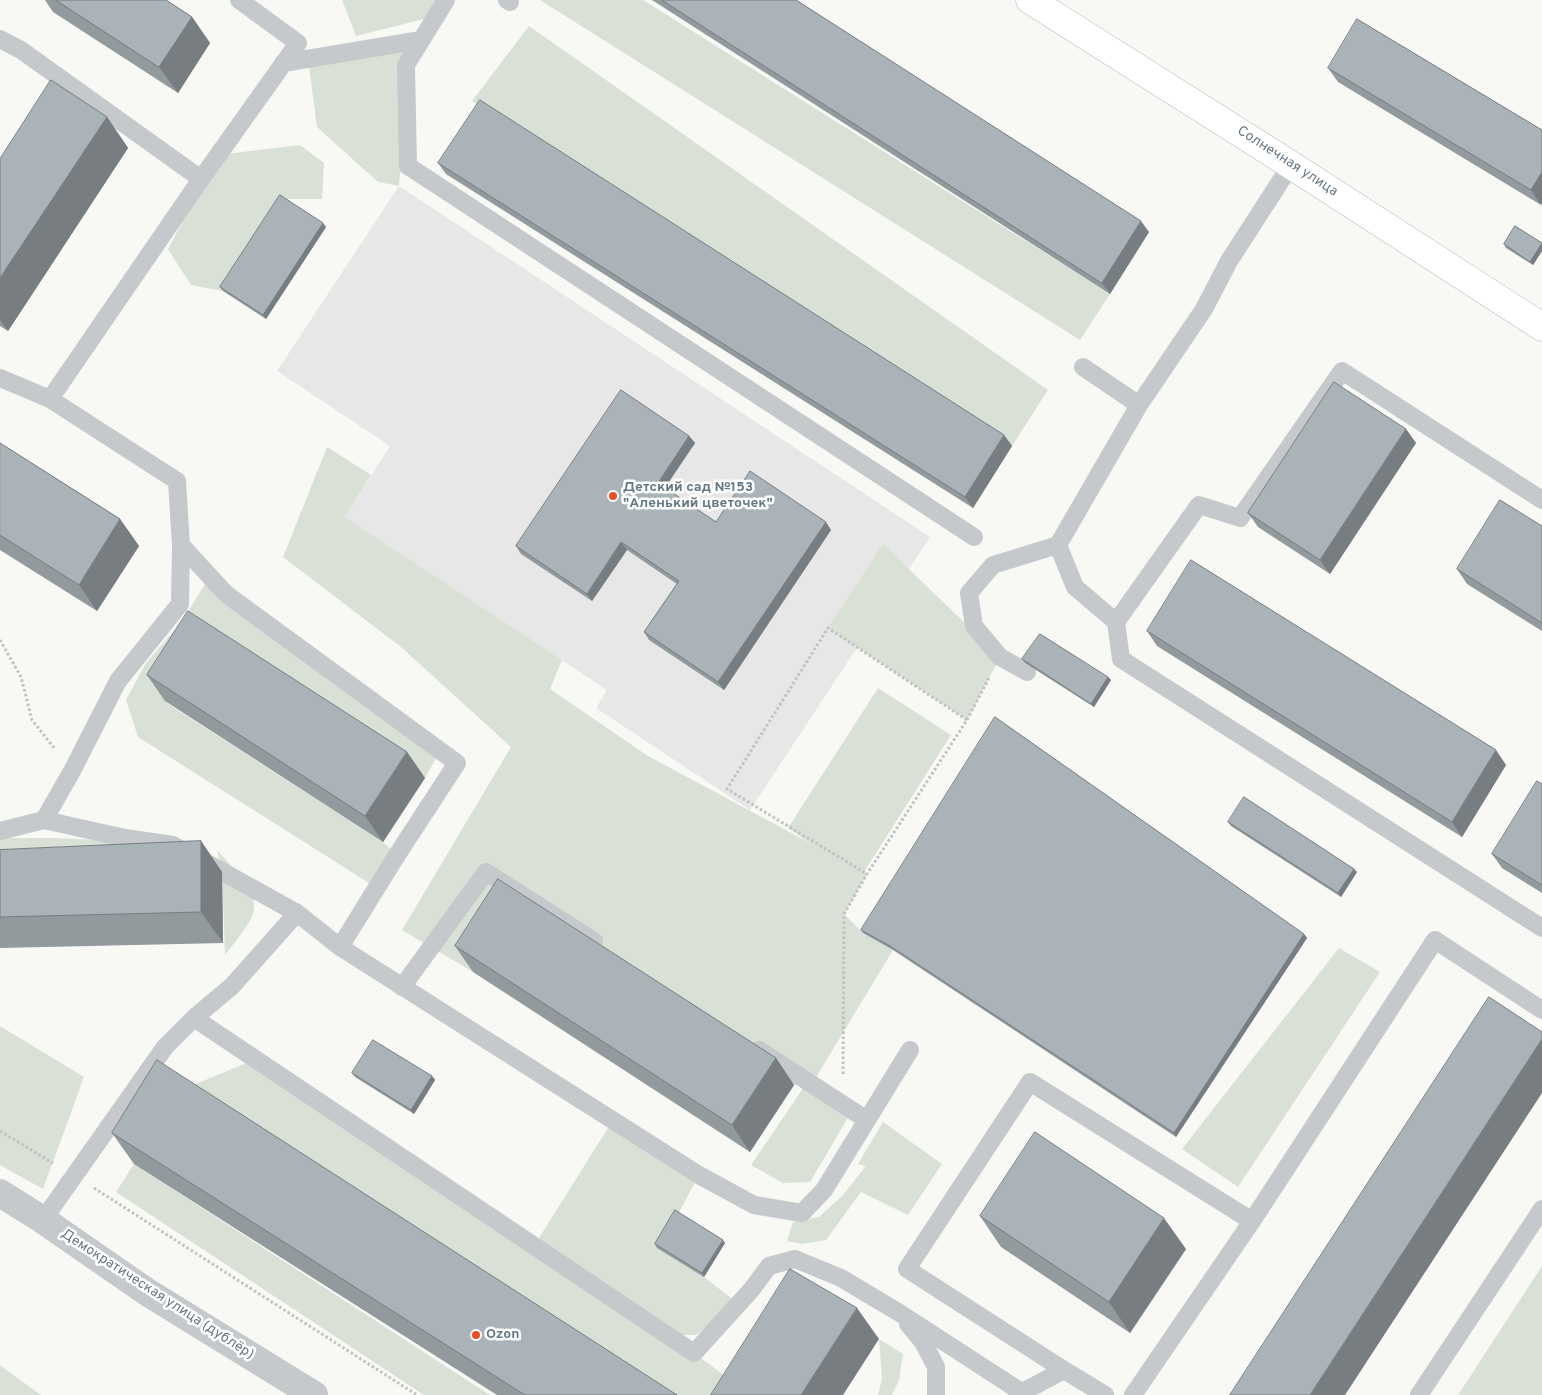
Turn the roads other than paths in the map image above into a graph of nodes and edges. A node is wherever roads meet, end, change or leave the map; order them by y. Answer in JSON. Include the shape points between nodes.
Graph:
{"nodes":[{"id":1,"x":239,"y":0,"type":"edge"},
{"id":2,"x":446,"y":0,"type":"edge"},
{"id":3,"x":1030,"y":0,"type":"edge"},
{"id":4,"x":0,"y":39,"type":"edge"},
{"id":5,"x":421,"y":40,"type":"junction"},
{"id":6,"x":283,"y":63,"type":"junction"},
{"id":7,"x":1291,"y":165,"type":"junction"},
{"id":8,"x":201,"y":179,"type":"junction"},
{"id":9,"x":1542,"y":327,"type":"edge"},
{"id":10,"x":1083,"y":367,"type":"dead end"},
{"id":11,"x":0,"y":378,"type":"edge"},
{"id":12,"x":50,"y":399,"type":"junction"},
{"id":13,"x":1139,"y":405,"type":"junction"},
{"id":14,"x":1542,"y":500,"type":"edge"},
{"id":15,"x":974,"y":537,"type":"dead end"},
{"id":16,"x":181,"y":545,"type":"junction"},
{"id":17,"x":1058,"y":545,"type":"junction"},
{"id":18,"x":1116,"y":622,"type":"junction"},
{"id":19,"x":1027,"y":672,"type":"edge"},
{"id":20,"x":44,"y":820,"type":"junction"},
{"id":21,"x":0,"y":831,"type":"edge"},
{"id":22,"x":297,"y":912,"type":"junction"},
{"id":23,"x":1542,"y":928,"type":"edge"},
{"id":24,"x":340,"y":947,"type":"junction"},
{"id":25,"x":608,"y":950,"type":"edge"},
{"id":26,"x":402,"y":987,"type":"junction"},
{"id":27,"x":1542,"y":1010,"type":"edge"},
{"id":28,"x":194,"y":1018,"type":"junction"},
{"id":29,"x":747,"y":1041,"type":"edge"},
{"id":30,"x":910,"y":1050,"type":"dead end"},
{"id":31,"x":868,"y":1120,"type":"junction"},
{"id":32,"x":0,"y":1193,"type":"edge"},
{"id":33,"x":1542,"y":1208,"type":"edge"},
{"id":34,"x":43,"y":1220,"type":"junction"},
{"id":35,"x":1252,"y":1221,"type":"junction"},
{"id":36,"x":898,"y":1312,"type":"junction"},
{"id":37,"x":1064,"y":1370,"type":"junction"},
{"id":38,"x":1020,"y":1394,"type":"edge"},
{"id":39,"x":314,"y":1395,"type":"edge"},
{"id":40,"x":936,"y":1395,"type":"edge"},
{"id":41,"x":1105,"y":1395,"type":"edge"},
{"id":42,"x":1133,"y":1395,"type":"edge"},
{"id":43,"x":1419,"y":1395,"type":"edge"}],
"edges":[{"from":1,"to":6,"type":"lane","via":[[298,43]]},
{"from":2,"to":5,"type":"lane"},
{"from":3,"to":7,"type":"main road","name":"Солнечная улица"},
{"from":4,"to":8,"type":"lane","via":[[21,50]]},
{"from":5,"to":6,"type":"lane"},
{"from":5,"to":15,"type":"lane","via":[[406,66],[408,166]]},
{"from":6,"to":8,"type":"lane"},
{"from":7,"to":9,"type":"main road","name":"Солнечная улица"},
{"from":7,"to":13,"type":"lane","via":[[1229,261],[1204,309]]},
{"from":8,"to":12,"type":"lane"},
{"from":10,"to":13,"type":"lane"},
{"from":11,"to":12,"type":"lane"},
{"from":12,"to":16,"type":"lane","via":[[177,481]]},
{"from":13,"to":17,"type":"lane"},
{"from":14,"to":18,"type":"lane","via":[[1342,372],[1240,518],[1199,505]]},
{"from":16,"to":20,"type":"lane","via":[[180,604],[118,681]]},
{"from":16,"to":24,"type":"lane","via":[[226,594],[457,763]]},
{"from":17,"to":18,"type":"lane","via":[[1075,587]]},
{"from":17,"to":19,"type":"lane","via":[[993,565],[969,593],[974,626],[1000,657]]},
{"from":18,"to":23,"type":"lane","via":[[1121,659]]},
{"from":20,"to":21,"type":"lane"},
{"from":20,"to":22,"type":"lane","via":[[173,845]]},
{"from":22,"to":24,"type":"lane"},
{"from":22,"to":28,"type":"lane","via":[[232,986]]},
{"from":24,"to":26,"type":"lane"},
{"from":25,"to":26,"type":"lane","via":[[486,872]]},
{"from":26,"to":31,"type":"lane","via":[[699,1175],[754,1205],[802,1213],[824,1190]]},
{"from":27,"to":35,"type":"lane","via":[[1435,940]]},
{"from":28,"to":34,"type":"lane","via":[[165,1047]]},
{"from":28,"to":36,"type":"lane","via":[[694,1353],[752,1290],[769,1266],[795,1259],[841,1278]]},
{"from":29,"to":31,"type":"lane"},
{"from":30,"to":31,"type":"lane"},
{"from":32,"to":34,"type":"street","name":"Демократическая улица (дублёр)"},
{"from":33,"to":43,"type":"lane"},
{"from":34,"to":39,"type":"street","name":"Демократическая улица (дублёр)","via":[[148,1292]]},
{"from":35,"to":37,"type":"lane","via":[[1030,1082],[907,1269]]},
{"from":35,"to":42,"type":"lane"},
{"from":36,"to":38,"type":"lane"},
{"from":36,"to":40,"type":"lane","via":[[923,1342],[936,1366]]},
{"from":37,"to":38,"type":"lane"},
{"from":37,"to":41,"type":"lane"}]}
